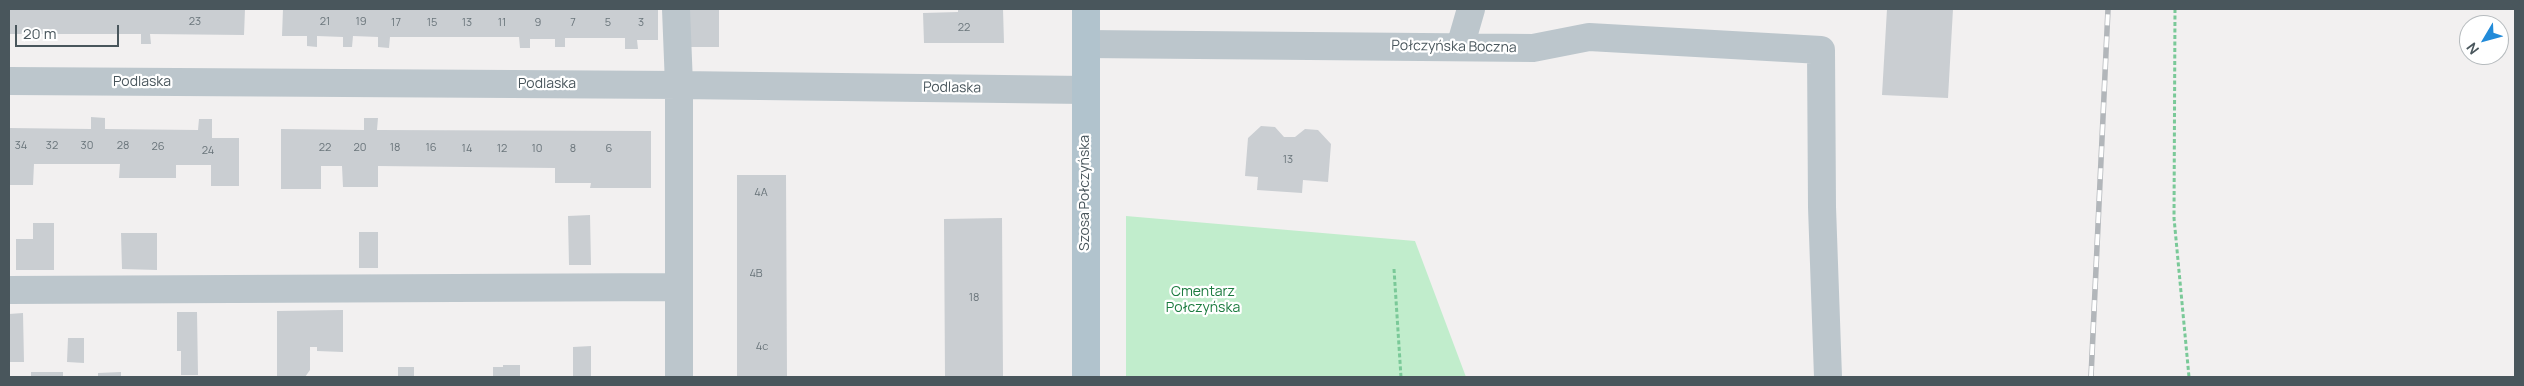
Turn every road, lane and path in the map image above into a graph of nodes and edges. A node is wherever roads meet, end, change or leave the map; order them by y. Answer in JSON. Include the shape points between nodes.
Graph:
{"nodes":[{"id":1,"x":676,"y":9,"type":"edge"},
{"id":2,"x":1086,"y":9,"type":"edge"},
{"id":3,"x":1471,"y":9,"type":"edge"},
{"id":4,"x":2175,"y":9,"type":"edge"},
{"id":5,"x":1086,"y":44,"type":"junction"},
{"id":6,"x":1460,"y":47,"type":"junction"},
{"id":7,"x":9,"y":81,"type":"edge"},
{"id":8,"x":679,"y":84,"type":"junction"},
{"id":9,"x":1085,"y":90,"type":"junction"},
{"id":10,"x":1394,"y":269,"type":"dead end"},
{"id":11,"x":678,"y":287,"type":"junction"},
{"id":12,"x":9,"y":290,"type":"edge"},
{"id":13,"x":679,"y":377,"type":"edge"},
{"id":14,"x":1086,"y":377,"type":"edge"},
{"id":15,"x":1401,"y":377,"type":"edge"},
{"id":16,"x":1828,"y":377,"type":"edge"},
{"id":17,"x":2189,"y":377,"type":"edge"}],
"edges":[{"from":1,"to":8,"type":"street"},
{"from":2,"to":5,"type":"main road","name":"Szosa Połczyńska"},
{"from":3,"to":6,"type":"street"},
{"from":4,"to":17,"type":"path","via":[[2174,218]]},
{"from":5,"to":6,"type":"street","name":"Połczyńska Boczna"},
{"from":5,"to":9,"type":"main road","name":"Szosa Połczyńska"},
{"from":6,"to":16,"type":"street","name":"Połczyńska Boczna","via":[[1533,48],[1589,37],[1821,50]]},
{"from":7,"to":8,"type":"street","name":"Podlaska"},
{"from":8,"to":9,"type":"street","name":"Podlaska"},
{"from":8,"to":11,"type":"street"},
{"from":9,"to":14,"type":"main road","name":"Szosa Połczyńska"},
{"from":10,"to":15,"type":"path"},
{"from":11,"to":12,"type":"street"},
{"from":11,"to":13,"type":"street"}]}
